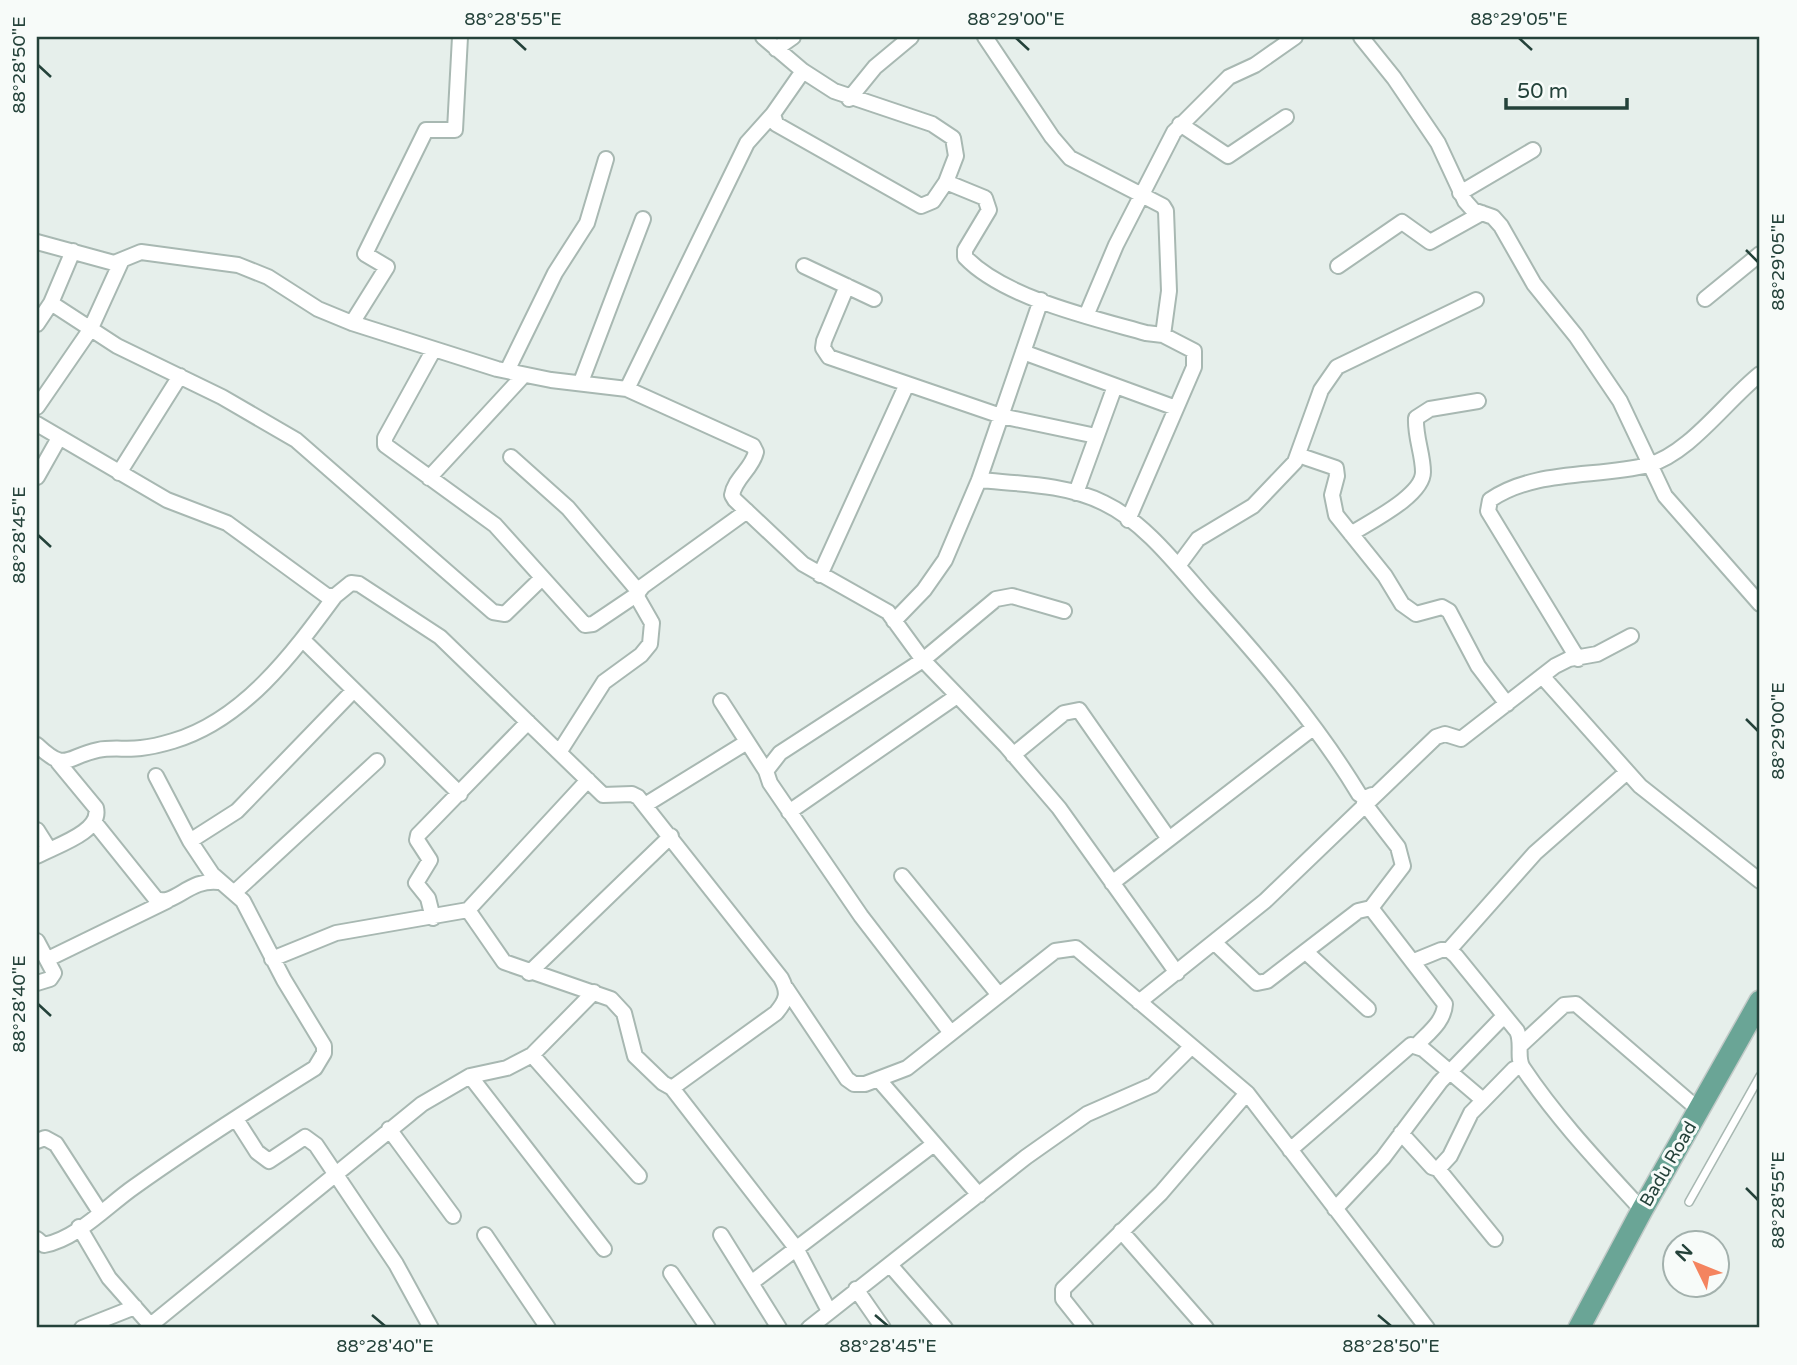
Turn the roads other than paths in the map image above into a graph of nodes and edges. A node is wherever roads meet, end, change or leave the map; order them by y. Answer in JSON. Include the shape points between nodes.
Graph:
{"nodes":[{"id":1,"x":460,"y":37,"type":"edge"},
{"id":2,"x":764,"y":37,"type":"edge"},
{"id":3,"x":793,"y":37,"type":"edge"},
{"id":4,"x":911,"y":37,"type":"edge"},
{"id":5,"x":985,"y":37,"type":"edge"},
{"id":6,"x":1295,"y":37,"type":"edge"},
{"id":7,"x":1361,"y":37,"type":"edge"},
{"id":8,"x":776,"y":50,"type":"junction"},
{"id":9,"x":803,"y":71,"type":"junction"},
{"id":10,"x":849,"y":99,"type":"junction"},
{"id":11,"x":773,"y":114,"type":"junction"},
{"id":12,"x":1286,"y":117,"type":"dead end"},
{"id":13,"x":1180,"y":124,"type":"junction"},
{"id":14,"x":1533,"y":150,"type":"dead end"},
{"id":15,"x":607,"y":159,"type":"dead end"},
{"id":16,"x":946,"y":182,"type":"junction"},
{"id":17,"x":1460,"y":193,"type":"junction"},
{"id":18,"x":1142,"y":197,"type":"junction"},
{"id":19,"x":1482,"y":213,"type":"junction"},
{"id":20,"x":643,"y":219,"type":"dead end"},
{"id":21,"x":37,"y":242,"type":"edge"},
{"id":22,"x":73,"y":251,"type":"junction"},
{"id":23,"x":1760,"y":254,"type":"edge"},
{"id":24,"x":121,"y":262,"type":"junction"},
{"id":25,"x":804,"y":266,"type":"dead end"},
{"id":26,"x":1338,"y":266,"type":"dead end"},
{"id":27,"x":847,"y":286,"type":"junction"},
{"id":28,"x":874,"y":299,"type":"dead end"},
{"id":29,"x":1705,"y":299,"type":"dead end"},
{"id":30,"x":1041,"y":300,"type":"junction"},
{"id":31,"x":1476,"y":300,"type":"dead end"},
{"id":32,"x":51,"y":303,"type":"junction"},
{"id":33,"x":1086,"y":316,"type":"junction"},
{"id":34,"x":352,"y":323,"type":"junction"},
{"id":35,"x":37,"y":324,"type":"edge"},
{"id":36,"x":90,"y":330,"type":"junction"},
{"id":37,"x":1163,"y":335,"type":"junction"},
{"id":38,"x":433,"y":351,"type":"junction"},
{"id":39,"x":1023,"y":352,"type":"junction"},
{"id":40,"x":506,"y":371,"type":"junction"},
{"id":41,"x":1760,"y":374,"type":"edge"},
{"id":42,"x":524,"y":375,"type":"junction"},
{"id":43,"x":180,"y":376,"type":"junction"},
{"id":44,"x":581,"y":382,"type":"junction"},
{"id":45,"x":908,"y":384,"type":"junction"},
{"id":46,"x":1115,"y":386,"type":"junction"},
{"id":47,"x":627,"y":389,"type":"junction"},
{"id":48,"x":1478,"y":401,"type":"dead end"},
{"id":49,"x":37,"y":407,"type":"edge"},
{"id":50,"x":1176,"y":408,"type":"junction"},
{"id":51,"x":1001,"y":416,"type":"junction"},
{"id":52,"x":37,"y":424,"type":"edge"},
{"id":53,"x":1096,"y":436,"type":"junction"},
{"id":54,"x":59,"y":438,"type":"junction"},
{"id":55,"x":1298,"y":455,"type":"junction"},
{"id":56,"x":510,"y":457,"type":"dead end"},
{"id":57,"x":1647,"y":465,"type":"junction"},
{"id":58,"x":119,"y":473,"type":"junction"},
{"id":59,"x":37,"y":477,"type":"edge"},
{"id":60,"x":429,"y":478,"type":"junction"},
{"id":61,"x":979,"y":480,"type":"junction"},
{"id":62,"x":1076,"y":493,"type":"junction"},
{"id":63,"x":747,"y":511,"type":"junction"},
{"id":64,"x":1128,"y":520,"type":"junction"},
{"id":65,"x":1351,"y":534,"type":"junction"},
{"id":66,"x":1178,"y":566,"type":"junction"},
{"id":67,"x":820,"y":575,"type":"junction"},
{"id":68,"x":542,"y":578,"type":"junction"},
{"id":69,"x":638,"y":593,"type":"junction"},
{"id":70,"x":335,"y":596,"type":"junction"},
{"id":71,"x":1760,"y":604,"type":"edge"},
{"id":72,"x":1065,"y":611,"type":"dead end"},
{"id":73,"x":894,"y":621,"type":"junction"},
{"id":74,"x":1631,"y":636,"type":"dead end"},
{"id":75,"x":303,"y":640,"type":"junction"},
{"id":76,"x":1578,"y":659,"type":"junction"},
{"id":77,"x":923,"y":660,"type":"junction"},
{"id":78,"x":1542,"y":676,"type":"junction"},
{"id":79,"x":354,"y":690,"type":"junction"},
{"id":80,"x":957,"y":696,"type":"junction"},
{"id":81,"x":721,"y":701,"type":"dead end"},
{"id":82,"x":1507,"y":704,"type":"junction"},
{"id":83,"x":528,"y":722,"type":"junction"},
{"id":84,"x":1312,"y":728,"type":"junction"},
{"id":85,"x":747,"y":742,"type":"junction"},
{"id":86,"x":37,"y":745,"type":"edge"},
{"id":87,"x":560,"y":751,"type":"junction"},
{"id":88,"x":1013,"y":755,"type":"junction"},
{"id":89,"x":377,"y":761,"type":"dead end"},
{"id":90,"x":58,"y":762,"type":"junction"},
{"id":91,"x":766,"y":771,"type":"junction"},
{"id":92,"x":1627,"y":772,"type":"junction"},
{"id":93,"x":156,"y":776,"type":"dead end"},
{"id":94,"x":588,"y":780,"type":"junction"},
{"id":95,"x":460,"y":794,"type":"junction"},
{"id":96,"x":1368,"y":799,"type":"junction"},
{"id":97,"x":645,"y":806,"type":"junction"},
{"id":98,"x":789,"y":812,"type":"junction"},
{"id":99,"x":95,"y":822,"type":"junction"},
{"id":100,"x":37,"y":830,"type":"edge"},
{"id":101,"x":671,"y":836,"type":"junction"},
{"id":102,"x":1169,"y":839,"type":"junction"},
{"id":103,"x":190,"y":841,"type":"junction"},
{"id":104,"x":43,"y":853,"type":"edge"},
{"id":105,"x":902,"y":876,"type":"dead end"},
{"id":106,"x":1760,"y":881,"type":"edge"},
{"id":107,"x":219,"y":882,"type":"junction"},
{"id":108,"x":1112,"y":883,"type":"junction"},
{"id":109,"x":235,"y":892,"type":"junction"},
{"id":110,"x":167,"y":901,"type":"junction"},
{"id":111,"x":1370,"y":908,"type":"junction"},
{"id":112,"x":468,"y":910,"type":"junction"},
{"id":113,"x":433,"y":918,"type":"junction"},
{"id":114,"x":37,"y":941,"type":"edge"},
{"id":115,"x":1215,"y":943,"type":"junction"},
{"id":116,"x":1449,"y":950,"type":"junction"},
{"id":117,"x":1306,"y":952,"type":"junction"},
{"id":118,"x":48,"y":959,"type":"junction"},
{"id":119,"x":272,"y":959,"type":"junction"},
{"id":120,"x":1414,"y":961,"type":"junction"},
{"id":121,"x":529,"y":973,"type":"junction"},
{"id":122,"x":1177,"y":973,"type":"junction"},
{"id":123,"x":37,"y":983,"type":"edge"},
{"id":124,"x":786,"y":988,"type":"junction"},
{"id":125,"x":594,"y":992,"type":"junction"},
{"id":126,"x":999,"y":995,"type":"junction"},
{"id":127,"x":1760,"y":1001,"type":"edge"},
{"id":128,"x":1139,"y":1002,"type":"junction"},
{"id":129,"x":1368,"y":1009,"type":"dead end"},
{"id":130,"x":1504,"y":1016,"type":"junction"},
{"id":131,"x":951,"y":1033,"type":"junction"},
{"id":132,"x":1522,"y":1044,"type":"junction"},
{"id":133,"x":1417,"y":1045,"type":"junction"},
{"id":134,"x":1191,"y":1047,"type":"junction"},
{"id":135,"x":532,"y":1055,"type":"junction"},
{"id":136,"x":1521,"y":1067,"type":"junction"},
{"id":137,"x":1449,"y":1072,"type":"junction"},
{"id":138,"x":470,"y":1076,"type":"junction"},
{"id":139,"x":1760,"y":1076,"type":"edge"},
{"id":140,"x":878,"y":1080,"type":"junction"},
{"id":141,"x":673,"y":1088,"type":"junction"},
{"id":142,"x":1247,"y":1093,"type":"junction"},
{"id":143,"x":1483,"y":1100,"type":"junction"},
{"id":144,"x":1699,"y":1110,"type":"junction"},
{"id":145,"x":236,"y":1119,"type":"junction"},
{"id":146,"x":389,"y":1129,"type":"junction"},
{"id":147,"x":1401,"y":1133,"type":"junction"},
{"id":148,"x":37,"y":1141,"type":"edge"},
{"id":149,"x":934,"y":1144,"type":"junction"},
{"id":150,"x":1290,"y":1150,"type":"junction"},
{"id":151,"x":1438,"y":1169,"type":"junction"},
{"id":152,"x":337,"y":1172,"type":"junction"},
{"id":153,"x":639,"y":1176,"type":"dead end"},
{"id":154,"x":979,"y":1195,"type":"junction"},
{"id":155,"x":1689,"y":1202,"type":"dead end"},
{"id":156,"x":1335,"y":1209,"type":"junction"},
{"id":157,"x":1642,"y":1210,"type":"junction"},
{"id":158,"x":100,"y":1212,"type":"junction"},
{"id":159,"x":453,"y":1216,"type":"dead end"},
{"id":160,"x":79,"y":1227,"type":"junction"},
{"id":161,"x":1121,"y":1231,"type":"junction"},
{"id":162,"x":485,"y":1235,"type":"dead end"},
{"id":163,"x":721,"y":1235,"type":"dead end"},
{"id":164,"x":1495,"y":1239,"type":"dead end"},
{"id":165,"x":39,"y":1245,"type":"edge"},
{"id":166,"x":604,"y":1248,"type":"dead end"},
{"id":167,"x":796,"y":1248,"type":"junction"},
{"id":168,"x":891,"y":1266,"type":"junction"},
{"id":169,"x":671,"y":1273,"type":"dead end"},
{"id":170,"x":751,"y":1283,"type":"junction"},
{"id":171,"x":856,"y":1289,"type":"junction"},
{"id":172,"x":135,"y":1307,"type":"junction"},
{"id":173,"x":829,"y":1311,"type":"junction"},
{"id":174,"x":150,"y":1327,"type":"edge"},
{"id":175,"x":1581,"y":1327,"type":"edge"},
{"id":176,"x":82,"y":1328,"type":"edge"},
{"id":177,"x":431,"y":1328,"type":"edge"},
{"id":178,"x":548,"y":1328,"type":"edge"},
{"id":179,"x":708,"y":1328,"type":"edge"},
{"id":180,"x":779,"y":1328,"type":"edge"},
{"id":181,"x":809,"y":1328,"type":"edge"},
{"id":182,"x":883,"y":1328,"type":"edge"},
{"id":183,"x":945,"y":1328,"type":"edge"},
{"id":184,"x":1086,"y":1328,"type":"edge"},
{"id":185,"x":1206,"y":1328,"type":"edge"},
{"id":186,"x":1427,"y":1328,"type":"edge"}],
"edges":[{"from":1,"to":34,"type":"street","via":[[455,130],[426,130],[365,254],[387,267]]},
{"from":2,"to":8,"type":"street"},
{"from":3,"to":8,"type":"street"},
{"from":4,"to":10,"type":"street","via":[[874,67]]},
{"from":5,"to":18,"type":"street","via":[[1070,158]]},
{"from":6,"to":13,"type":"street","via":[[1229,77]]},
{"from":7,"to":17,"type":"street","via":[[1438,143]]},
{"from":8,"to":9,"type":"street"},
{"from":9,"to":10,"type":"street"},
{"from":9,"to":11,"type":"street"},
{"from":10,"to":16,"type":"street","via":[[891,108],[953,138],[956,156]]},
{"from":11,"to":16,"type":"street","via":[[776,124],[921,206],[933,201]]},
{"from":11,"to":47,"type":"street","via":[[747,143]]},
{"from":12,"to":13,"type":"street","via":[[1228,156]]},
{"from":13,"to":18,"type":"street"},
{"from":14,"to":17,"type":"street"},
{"from":15,"to":40,"type":"street","via":[[587,223],[555,273]]},
{"from":16,"to":30,"type":"street","via":[[985,198],[989,210],[965,257],[985,274]]},
{"from":17,"to":19,"type":"street"},
{"from":18,"to":33,"type":"street"},
{"from":18,"to":37,"type":"street","via":[[1163,206],[1168,217],[1170,291]]},
{"from":19,"to":26,"type":"street","via":[[1430,242],[1402,222]]},
{"from":19,"to":57,"type":"street","via":[[1493,217],[1507,234],[1535,285],[1620,401]]},
{"from":20,"to":44,"type":"street"},
{"from":21,"to":22,"type":"street"},
{"from":22,"to":24,"type":"street"},
{"from":22,"to":32,"type":"street"},
{"from":23,"to":29,"type":"street"},
{"from":24,"to":34,"type":"street","via":[[141,252],[238,265],[318,310]]},
{"from":24,"to":36,"type":"street"},
{"from":25,"to":27,"type":"street"},
{"from":27,"to":28,"type":"street"},
{"from":27,"to":45,"type":"street","via":[[824,341],[825,352],[835,360]]},
{"from":30,"to":33,"type":"street"},
{"from":30,"to":39,"type":"street"},
{"from":31,"to":55,"type":"street","via":[[1336,367],[1321,390]]},
{"from":32,"to":35,"type":"street"},
{"from":32,"to":36,"type":"street"},
{"from":33,"to":37,"type":"street"},
{"from":34,"to":38,"type":"street"},
{"from":36,"to":43,"type":"street"},
{"from":36,"to":49,"type":"street"},
{"from":37,"to":50,"type":"street","via":[[1189,346],[1196,356]]},
{"from":38,"to":40,"type":"street"},
{"from":38,"to":60,"type":"street","via":[[385,438],[391,451]]},
{"from":39,"to":46,"type":"street"},
{"from":39,"to":51,"type":"street"},
{"from":40,"to":42,"type":"street"},
{"from":41,"to":57,"type":"street","via":[[1685,445]]},
{"from":42,"to":44,"type":"street"},
{"from":42,"to":60,"type":"street"},
{"from":43,"to":58,"type":"street"},
{"from":43,"to":68,"type":"street","via":[[296,440],[499,615]]},
{"from":44,"to":47,"type":"street"},
{"from":45,"to":51,"type":"street"},
{"from":45,"to":67,"type":"street"},
{"from":46,"to":50,"type":"street"},
{"from":46,"to":53,"type":"street"},
{"from":47,"to":63,"type":"street","via":[[753,446],[757,452],[754,459],[732,495]]},
{"from":48,"to":65,"type":"street","via":[[1430,409],[1416,418],[1424,473],[1420,484]]},
{"from":50,"to":64,"type":"street"},
{"from":51,"to":53,"type":"street"},
{"from":51,"to":61,"type":"street"},
{"from":52,"to":54,"type":"street"},
{"from":53,"to":62,"type":"street"},
{"from":54,"to":58,"type":"street"},
{"from":54,"to":59,"type":"street"},
{"from":55,"to":65,"type":"street","via":[[1336,468],[1332,502]]},
{"from":55,"to":66,"type":"street","via":[[1266,495],[1230,522],[1206,532]]},
{"from":56,"to":69,"type":"street","via":[[568,508]]},
{"from":57,"to":71,"type":"street","via":[[1665,496]]},
{"from":57,"to":76,"type":"street","via":[[1531,484],[1497,495],[1487,505]]},
{"from":58,"to":70,"type":"street","via":[[178,506],[227,523],[327,596]]},
{"from":60,"to":68,"type":"street","via":[[495,525]]},
{"from":61,"to":62,"type":"street"},
{"from":61,"to":73,"type":"street","via":[[946,561]]},
{"from":62,"to":64,"type":"street","via":[[1105,503]]},
{"from":63,"to":67,"type":"street"},
{"from":63,"to":69,"type":"street"},
{"from":64,"to":66,"type":"street"},
{"from":65,"to":82,"type":"street","via":[[1408,612],[1442,607],[1449,611],[1478,666]]},
{"from":66,"to":84,"type":"street"},
{"from":67,"to":73,"type":"street","via":[[879,605]]},
{"from":68,"to":69,"type":"street","via":[[580,622],[589,625]]},
{"from":69,"to":87,"type":"street","via":[[652,624],[650,644],[604,682]]},
{"from":70,"to":75,"type":"street"},
{"from":70,"to":83,"type":"street","via":[[351,583],[377,594],[440,636]]},
{"from":72,"to":77,"type":"street","via":[[1012,596],[996,599]]},
{"from":73,"to":77,"type":"street"},
{"from":74,"to":76,"type":"street"},
{"from":75,"to":79,"type":"street"},
{"from":75,"to":90,"type":"street","via":[[249,695],[194,734],[142,748],[97,750]]},
{"from":76,"to":78,"type":"street","via":[[1569,659]]},
{"from":77,"to":80,"type":"street"},
{"from":77,"to":91,"type":"street","via":[[780,752]]},
{"from":78,"to":82,"type":"street"},
{"from":78,"to":92,"type":"street"},
{"from":79,"to":95,"type":"street"},
{"from":79,"to":103,"type":"street","via":[[242,806]]},
{"from":80,"to":88,"type":"street"},
{"from":80,"to":98,"type":"street"},
{"from":81,"to":85,"type":"street"},
{"from":82,"to":96,"type":"street","via":[[1461,739],[1445,734],[1436,737]]},
{"from":83,"to":87,"type":"street"},
{"from":83,"to":95,"type":"street"},
{"from":84,"to":96,"type":"street","via":[[1359,794]]},
{"from":84,"to":102,"type":"street"},
{"from":85,"to":91,"type":"street"},
{"from":85,"to":97,"type":"street"},
{"from":86,"to":90,"type":"street"},
{"from":87,"to":94,"type":"street"},
{"from":88,"to":102,"type":"street","via":[[1064,713],[1079,710]]},
{"from":88,"to":108,"type":"street","via":[[1059,808]]},
{"from":89,"to":109,"type":"street"},
{"from":90,"to":99,"type":"street","via":[[96,808]]},
{"from":91,"to":98,"type":"street"},
{"from":92,"to":106,"type":"street"},
{"from":92,"to":116,"type":"street","via":[[1517,872]]},
{"from":93,"to":103,"type":"street"},
{"from":94,"to":97,"type":"street","via":[[603,795],[632,794]]},
{"from":94,"to":112,"type":"street"},
{"from":95,"to":113,"type":"street","via":[[418,835],[430,860],[416,883],[428,898]]},
{"from":96,"to":111,"type":"street","via":[[1398,847],[1403,866]]},
{"from":96,"to":115,"type":"street","via":[[1265,901]]},
{"from":97,"to":101,"type":"street"},
{"from":98,"to":131,"type":"street"},
{"from":99,"to":104,"type":"street"},
{"from":99,"to":110,"type":"street","via":[[156,899]]},
{"from":100,"to":104,"type":"street"},
{"from":101,"to":121,"type":"street"},
{"from":101,"to":124,"type":"street"},
{"from":102,"to":108,"type":"street"},
{"from":103,"to":107,"type":"street"},
{"from":105,"to":126,"type":"street"},
{"from":107,"to":109,"type":"street"},
{"from":107,"to":110,"type":"street","via":[[201,881]]},
{"from":108,"to":122,"type":"street"},
{"from":109,"to":119,"type":"street"},
{"from":110,"to":118,"type":"street"},
{"from":111,"to":117,"type":"street","via":[[1358,911]]},
{"from":111,"to":120,"type":"street"},
{"from":112,"to":113,"type":"street"},
{"from":112,"to":121,"type":"street","via":[[504,962]]},
{"from":113,"to":119,"type":"street","via":[[336,933]]},
{"from":114,"to":118,"type":"street"},
{"from":115,"to":117,"type":"street","via":[[1257,983],[1275,978]]},
{"from":115,"to":122,"type":"street"},
{"from":116,"to":120,"type":"street"},
{"from":116,"to":130,"type":"street"},
{"from":117,"to":129,"type":"street"},
{"from":118,"to":123,"type":"street","via":[[54,973]]},
{"from":119,"to":145,"type":"street","via":[[324,1053],[315,1068]]},
{"from":120,"to":133,"type":"street","via":[[1445,1004],[1438,1024]]},
{"from":121,"to":125,"type":"street"},
{"from":122,"to":128,"type":"street"},
{"from":124,"to":140,"type":"street","via":[[847,1079],[854,1084]]},
{"from":124,"to":141,"type":"street","via":[[786,1001],[776,1013]]},
{"from":125,"to":135,"type":"street"},
{"from":125,"to":141,"type":"street","via":[[611,999],[624,1013],[635,1056]]},
{"from":126,"to":128,"type":"street","via":[[1055,951],[1076,948]]},
{"from":126,"to":131,"type":"street"},
{"from":127,"to":144,"type":"main road","name":"Badu Road"},
{"from":128,"to":134,"type":"street"},
{"from":130,"to":132,"type":"street"},
{"from":130,"to":137,"type":"street"},
{"from":131,"to":140,"type":"street","via":[[907,1068]]},
{"from":132,"to":136,"type":"street"},
{"from":132,"to":144,"type":"street","via":[[1564,1005],[1576,1004]]},
{"from":133,"to":137,"type":"street"},
{"from":133,"to":150,"type":"street","via":[[1405,1049]]},
{"from":134,"to":142,"type":"street"},
{"from":134,"to":154,"type":"street","via":[[1153,1085],[1087,1114]]},
{"from":135,"to":138,"type":"street","via":[[507,1068]]},
{"from":135,"to":153,"type":"street"},
{"from":136,"to":143,"type":"street"},
{"from":136,"to":157,"type":"street"},
{"from":137,"to":143,"type":"street"},
{"from":137,"to":147,"type":"street"},
{"from":138,"to":146,"type":"street"},
{"from":138,"to":166,"type":"street"},
{"from":139,"to":155,"type":"lane"},
{"from":140,"to":149,"type":"street"},
{"from":141,"to":167,"type":"street"},
{"from":142,"to":150,"type":"street"},
{"from":142,"to":161,"type":"street","via":[[1161,1193]]},
{"from":143,"to":151,"type":"street"},
{"from":144,"to":157,"type":"main road","name":"Badu Road"},
{"from":145,"to":152,"type":"street","via":[[257,1152],[269,1161],[305,1137]]},
{"from":145,"to":158,"type":"street"},
{"from":146,"to":152,"type":"street"},
{"from":146,"to":159,"type":"street"},
{"from":147,"to":151,"type":"street"},
{"from":147,"to":156,"type":"street"},
{"from":148,"to":158,"type":"street","via":[[45,1138],[56,1144]]},
{"from":149,"to":154,"type":"street"},
{"from":149,"to":167,"type":"street"},
{"from":150,"to":156,"type":"street"},
{"from":151,"to":164,"type":"street"},
{"from":152,"to":174,"type":"street"},
{"from":152,"to":177,"type":"street","via":[[397,1264]]},
{"from":154,"to":168,"type":"street"},
{"from":156,"to":186,"type":"street"},
{"from":157,"to":175,"type":"main road","name":"Badu Road"},
{"from":158,"to":160,"type":"street"},
{"from":160,"to":165,"type":"street","via":[[54,1243]]},
{"from":160,"to":172,"type":"street","via":[[109,1278]]},
{"from":161,"to":184,"type":"street","via":[[1063,1289],[1063,1299]]},
{"from":161,"to":185,"type":"street"},
{"from":162,"to":178,"type":"street"},
{"from":163,"to":170,"type":"street"},
{"from":167,"to":170,"type":"street"},
{"from":167,"to":173,"type":"street"},
{"from":168,"to":171,"type":"street"},
{"from":168,"to":183,"type":"street"},
{"from":169,"to":179,"type":"street"},
{"from":170,"to":180,"type":"street"},
{"from":171,"to":173,"type":"street"},
{"from":171,"to":182,"type":"street"},
{"from":172,"to":174,"type":"street"},
{"from":172,"to":176,"type":"street"},
{"from":173,"to":181,"type":"street"}]}
